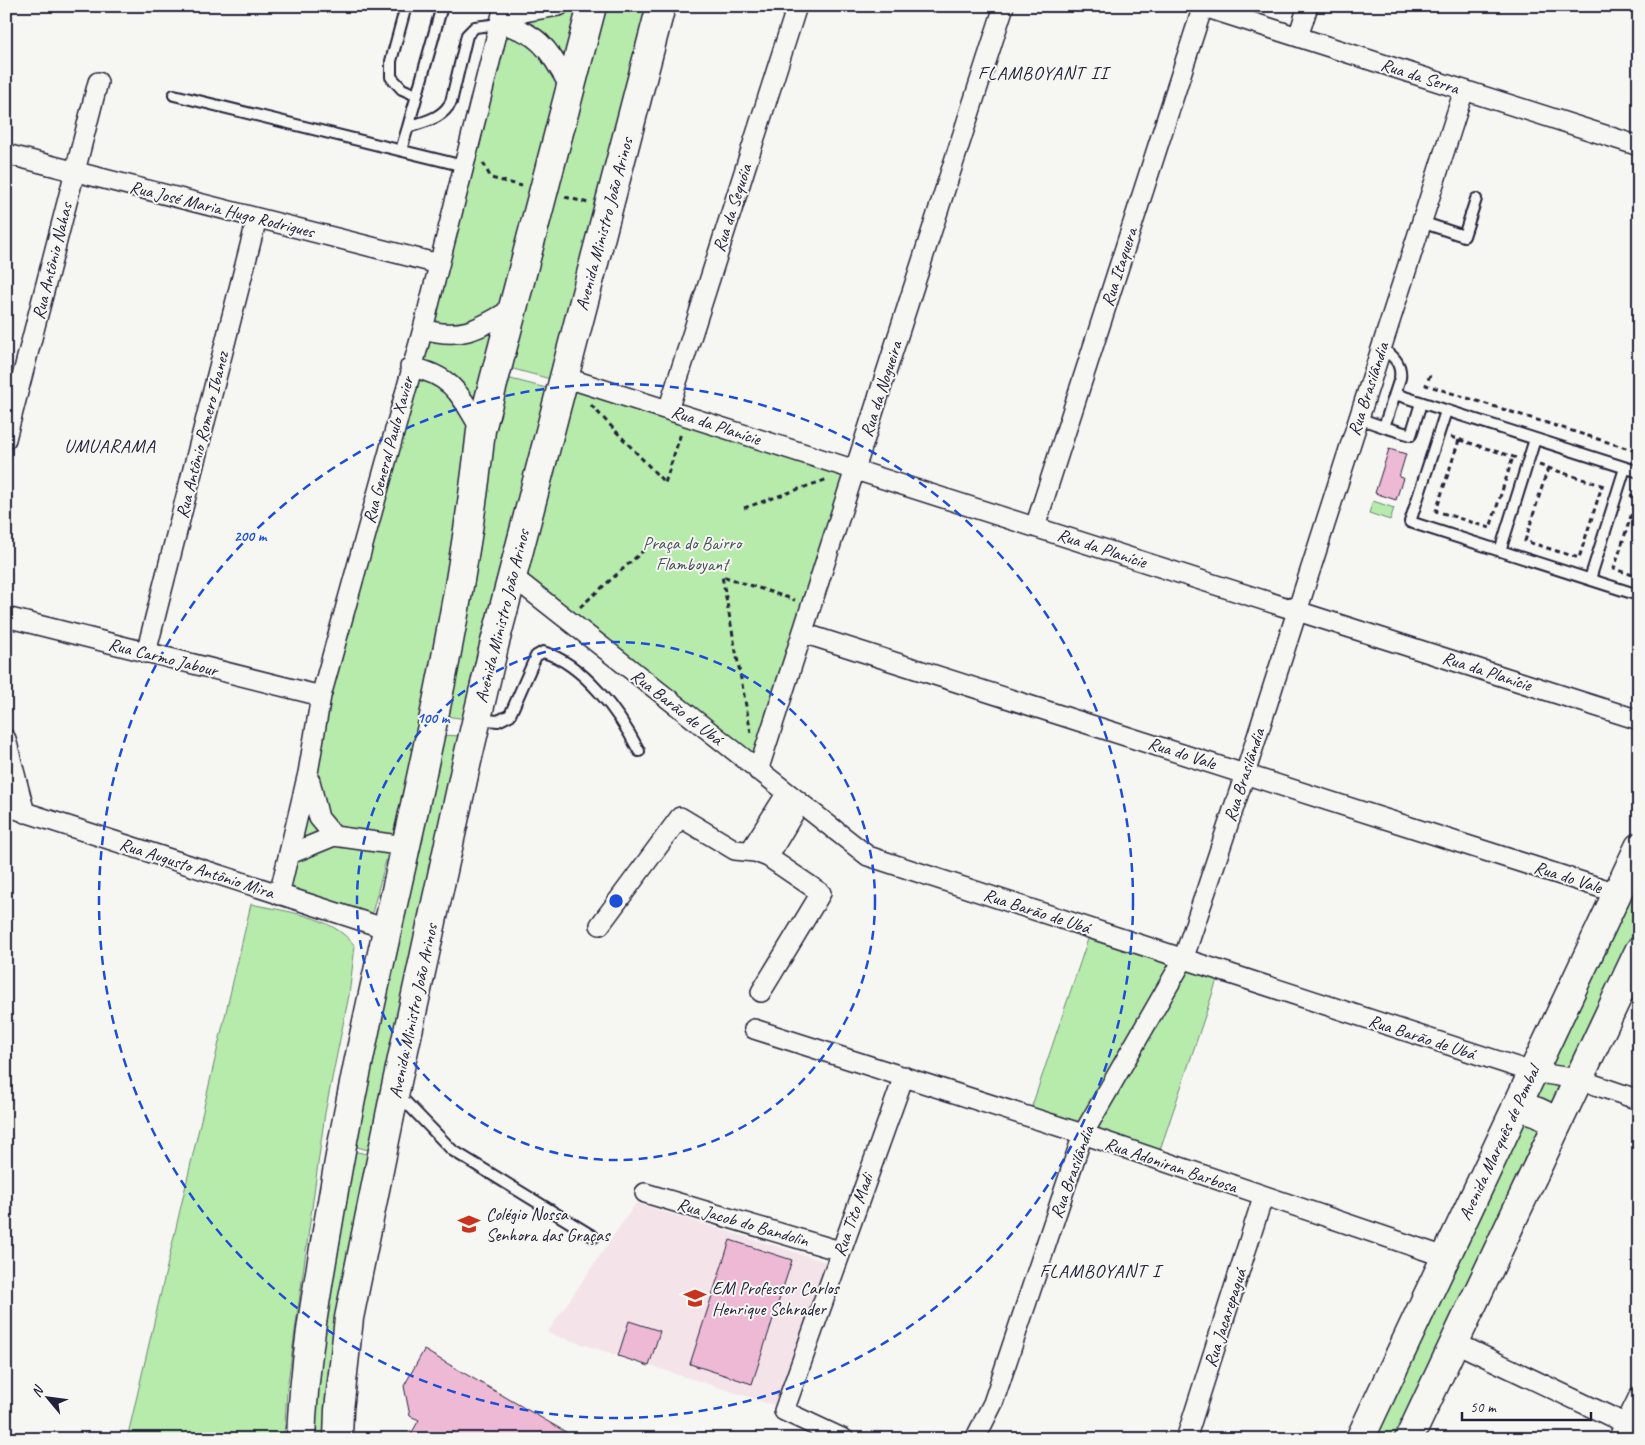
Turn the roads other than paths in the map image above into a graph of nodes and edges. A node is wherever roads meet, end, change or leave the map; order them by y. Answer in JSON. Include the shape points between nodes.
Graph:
{"nodes":[{"id":1,"x":406,"y":6,"type":"edge"},
{"id":2,"x":442,"y":6,"type":"edge"},
{"id":3,"x":559,"y":6,"type":"edge"},
{"id":4,"x":592,"y":6,"type":"edge"},
{"id":5,"x":661,"y":6,"type":"edge"},
{"id":6,"x":797,"y":6,"type":"edge"},
{"id":7,"x":1004,"y":6,"type":"edge"},
{"id":8,"x":1203,"y":6,"type":"edge"},
{"id":9,"x":1308,"y":6,"type":"edge"},
{"id":10,"x":503,"y":12,"type":"edge"},
{"id":11,"x":1298,"y":37,"type":"junction"},
{"id":12,"x":98,"y":82,"type":"dead end"},
{"id":13,"x":570,"y":87,"type":"junction"},
{"id":14,"x":1464,"y":90,"type":"junction"},
{"id":15,"x":174,"y":95,"type":"dead end"},
{"id":16,"x":416,"y":95,"type":"junction"},
{"id":17,"x":408,"y":126,"type":"junction"},
{"id":18,"x":1639,"y":146,"type":"edge"},
{"id":19,"x":401,"y":150,"type":"junction"},
{"id":20,"x":6,"y":154,"type":"edge"},
{"id":21,"x":464,"y":166,"type":"junction"},
{"id":22,"x":75,"y":172,"type":"junction"},
{"id":23,"x":1476,"y":199,"type":"dead end"},
{"id":24,"x":258,"y":218,"type":"junction"},
{"id":25,"x":1421,"y":222,"type":"junction"},
{"id":26,"x":439,"y":264,"type":"junction"},
{"id":27,"x":515,"y":307,"type":"junction"},
{"id":28,"x":422,"y":329,"type":"junction"},
{"id":29,"x":1380,"y":349,"type":"junction"},
{"id":30,"x":410,"y":367,"type":"junction"},
{"id":31,"x":564,"y":377,"type":"junction"},
{"id":32,"x":1395,"y":394,"type":"junction"},
{"id":33,"x":1421,"y":403,"type":"junction"},
{"id":34,"x":668,"y":410,"type":"junction"},
{"id":35,"x":1446,"y":411,"type":"junction"},
{"id":36,"x":1358,"y":418,"type":"junction"},
{"id":37,"x":1384,"y":427,"type":"junction"},
{"id":38,"x":481,"y":430,"type":"junction"},
{"id":39,"x":1535,"y":439,"type":"junction"},
{"id":40,"x":6,"y":440,"type":"edge"},
{"id":41,"x":1625,"y":468,"type":"junction"},
{"id":42,"x":855,"y":470,"type":"junction"},
{"id":43,"x":1639,"y":472,"type":"edge"},
{"id":44,"x":1035,"y":527,"type":"junction"},
{"id":45,"x":1500,"y":551,"type":"junction"},
{"id":46,"x":512,"y":576,"type":"junction"},
{"id":47,"x":1590,"y":579,"type":"junction"},
{"id":48,"x":1632,"y":592,"type":"dead end"},
{"id":49,"x":1296,"y":610,"type":"junction"},
{"id":50,"x":6,"y":617,"type":"edge"},
{"id":51,"x":803,"y":632,"type":"junction"},
{"id":52,"x":146,"y":653,"type":"junction"},
{"id":53,"x":320,"y":696,"type":"junction"},
{"id":54,"x":476,"y":719,"type":"junction"},
{"id":55,"x":1639,"y":720,"type":"edge"},
{"id":56,"x":6,"y":739,"type":"edge"},
{"id":57,"x":639,"y":751,"type":"dead end"},
{"id":58,"x":758,"y":772,"type":"junction"},
{"id":59,"x":308,"y":773,"type":"junction"},
{"id":60,"x":1245,"y":774,"type":"junction"},
{"id":61,"x":793,"y":798,"type":"junction"},
{"id":62,"x":6,"y":806,"type":"edge"},
{"id":63,"x":25,"y":813,"type":"junction"},
{"id":64,"x":334,"y":836,"type":"junction"},
{"id":65,"x":405,"y":846,"type":"junction"},
{"id":66,"x":1639,"y":847,"type":"edge"},
{"id":67,"x":290,"y":854,"type":"junction"},
{"id":68,"x":759,"y":854,"type":"junction"},
{"id":69,"x":1618,"y":892,"type":"junction"},
{"id":70,"x":280,"y":895,"type":"junction"},
{"id":71,"x":438,"y":896,"type":"junction"},
{"id":72,"x":600,"y":925,"type":"dead end"},
{"id":73,"x":388,"y":929,"type":"junction"},
{"id":74,"x":1639,"y":952,"type":"edge"},
{"id":75,"x":1183,"y":960,"type":"junction"},
{"id":76,"x":761,"y":992,"type":"dead end"},
{"id":77,"x":754,"y":1029,"type":"dead end"},
{"id":78,"x":362,"y":1040,"type":"junction"},
{"id":79,"x":1545,"y":1045,"type":"junction"},
{"id":80,"x":1582,"y":1071,"type":"junction"},
{"id":81,"x":1532,"y":1072,"type":"junction"},
{"id":82,"x":904,"y":1076,"type":"junction"},
{"id":83,"x":395,"y":1090,"type":"junction"},
{"id":84,"x":1639,"y":1100,"type":"edge"},
{"id":85,"x":1516,"y":1107,"type":"junction"},
{"id":86,"x":1557,"y":1124,"type":"junction"},
{"id":87,"x":1083,"y":1134,"type":"junction"},
{"id":88,"x":645,"y":1193,"type":"dead end"},
{"id":89,"x":1263,"y":1197,"type":"junction"},
{"id":90,"x":594,"y":1237,"type":"dead end"},
{"id":91,"x":840,"y":1251,"type":"junction"},
{"id":92,"x":1445,"y":1257,"type":"junction"},
{"id":93,"x":1454,"y":1342,"type":"junction"},
{"id":94,"x":1639,"y":1396,"type":"edge"},
{"id":95,"x":1628,"y":1431,"type":"edge"},
{"id":96,"x":301,"y":1439,"type":"edge"},
{"id":97,"x":338,"y":1439,"type":"edge"},
{"id":98,"x":844,"y":1439,"type":"edge"},
{"id":99,"x":975,"y":1439,"type":"edge"},
{"id":100,"x":1186,"y":1439,"type":"edge"},
{"id":101,"x":1360,"y":1439,"type":"edge"},
{"id":102,"x":1409,"y":1439,"type":"edge"}],
"edges":[{"from":1,"to":16,"type":"lane","via":[[391,62],[391,77],[402,89]]},
{"from":2,"to":16,"type":"lane"},
{"from":3,"to":10,"type":"street"},
{"from":4,"to":13,"type":"main road"},
{"from":5,"to":31,"type":"main road","name":"Avenida Ministro João Arinos"},
{"from":6,"to":34,"type":"street","name":"Rua da Sequóia"},
{"from":7,"to":42,"type":"street","name":"Rua da Nogueira"},
{"from":8,"to":11,"type":"street","name":"Rua da Serra"},
{"from":8,"to":44,"type":"street","name":"Rua Itaquera"},
{"from":9,"to":11,"type":"street"},
{"from":10,"to":13,"type":"street","via":[[547,49]]},
{"from":10,"to":17,"type":"lane","via":[[467,35],[446,111],[438,117]]},
{"from":10,"to":21,"type":"street","name":"Rua General Paulo Xavier"},
{"from":11,"to":14,"type":"street","name":"Rua da Serra"},
{"from":12,"to":22,"type":"street","name":"Rua Antônio Nahas"},
{"from":13,"to":27,"type":"main road"},
{"from":14,"to":18,"type":"street","name":"Rua da Serra"},
{"from":14,"to":25,"type":"street","name":"Rua Brasilândia"},
{"from":15,"to":19,"type":"lane"},
{"from":16,"to":17,"type":"lane"},
{"from":17,"to":19,"type":"lane"},
{"from":19,"to":21,"type":"lane"},
{"from":20,"to":22,"type":"street","name":"Rua José Maria Hugo Rodrigues"},
{"from":21,"to":26,"type":"street","name":"Rua General Paulo Xavier"},
{"from":22,"to":24,"type":"street","name":"Rua José Maria Hugo Rodrigues"},
{"from":22,"to":40,"type":"street","name":"Rua Antônio Nahas"},
{"from":23,"to":25,"type":"lane","via":[[1464,236]]},
{"from":24,"to":26,"type":"street","name":"Rua José Maria Hugo Rodrigues"},
{"from":24,"to":52,"type":"street","name":"Rua Antônio Romero Ibanez"},
{"from":25,"to":29,"type":"street","name":"Rua Brasilândia"},
{"from":26,"to":28,"type":"street","name":"Rua General Paulo Xavier"},
{"from":27,"to":28,"type":"street","via":[[477,330],[443,335]]},
{"from":27,"to":38,"type":"main road"},
{"from":28,"to":30,"type":"street","name":"Rua General Paulo Xavier"},
{"from":29,"to":32,"type":"lane","via":[[1394,356],[1401,371]]},
{"from":29,"to":36,"type":"street","name":"Rua Brasilândia"},
{"from":30,"to":38,"type":"street","via":[[431,371],[458,392]]},
{"from":30,"to":53,"type":"street","name":"Rua General Paulo Xavier"},
{"from":31,"to":34,"type":"street","name":"Rua da Planície"},
{"from":31,"to":46,"type":"main road","name":"Avenida Ministro João Arinos"},
{"from":32,"to":33,"type":"lane"},
{"from":32,"to":37,"type":"lane"},
{"from":33,"to":35,"type":"lane"},
{"from":33,"to":37,"type":"lane","via":[[1411,435]]},
{"from":34,"to":42,"type":"street","name":"Rua da Planície"},
{"from":35,"to":39,"type":"lane"},
{"from":35,"to":45,"type":"lane","via":[[1410,522]]},
{"from":36,"to":37,"type":"lane"},
{"from":36,"to":49,"type":"street","name":"Rua Brasilândia"},
{"from":38,"to":65,"type":"main road","via":[[477,474],[456,597]]},
{"from":39,"to":41,"type":"lane"},
{"from":39,"to":45,"type":"lane"},
{"from":41,"to":43,"type":"lane"},
{"from":41,"to":47,"type":"lane"},
{"from":42,"to":44,"type":"street","name":"Rua da Planície"},
{"from":42,"to":51,"type":"street","name":"Rua da Nogueira"},
{"from":44,"to":49,"type":"street","name":"Rua da Planície"},
{"from":45,"to":47,"type":"lane"},
{"from":46,"to":54,"type":"main road","name":"Avenida Ministro João Arinos"},
{"from":46,"to":58,"type":"street","name":"Rua Barão de Ubá"},
{"from":47,"to":48,"type":"lane"},
{"from":49,"to":55,"type":"street","name":"Rua da Planície"},
{"from":49,"to":60,"type":"street","name":"Rua Brasilândia"},
{"from":50,"to":52,"type":"street","name":"Rua Carmo Jabour"},
{"from":51,"to":58,"type":"street","name":"Rua da Nogueira"},
{"from":51,"to":60,"type":"street","name":"Rua do Vale"},
{"from":52,"to":53,"type":"street","name":"Rua Carmo Jabour"},
{"from":53,"to":59,"type":"street","name":"Rua General Paulo Xavier"},
{"from":54,"to":57,"type":"lane","via":[[498,721],[510,715],[536,656],[543,652],[554,656],[588,681],[625,724]]},
{"from":54,"to":71,"type":"main road","name":"Avenida Ministro João Arinos"},
{"from":56,"to":63,"type":"street"},
{"from":58,"to":61,"type":"street","name":"Rua Barão de Ubá"},
{"from":59,"to":64,"type":"street","via":[[320,818]]},
{"from":59,"to":67,"type":"street","name":"Rua General Paulo Xavier"},
{"from":60,"to":69,"type":"street","name":"Rua do Vale"},
{"from":60,"to":75,"type":"street","name":"Rua Brasilândia"},
{"from":61,"to":68,"type":"street"},
{"from":61,"to":75,"type":"street","name":"Rua Barão de Ubá","via":[[868,856]]},
{"from":62,"to":63,"type":"street","name":"Rua Augusto Antônio Mira"},
{"from":63,"to":70,"type":"street","name":"Rua Augusto Antônio Mira"},
{"from":64,"to":65,"type":"street"},
{"from":64,"to":67,"type":"street"},
{"from":65,"to":71,"type":"main road","via":[[421,852],[432,864],[438,880]]},
{"from":65,"to":73,"type":"main road"},
{"from":66,"to":69,"type":"main road","name":"Avenida Marquês de Pombal"},
{"from":67,"to":70,"type":"street","name":"Rua General Paulo Xavier"},
{"from":68,"to":72,"type":"street","via":[[735,850],[680,817]]},
{"from":68,"to":76,"type":"street","via":[[821,893]]},
{"from":69,"to":79,"type":"main road","name":"Avenida Marquês de Pombal"},
{"from":70,"to":73,"type":"street","name":"Rua Augusto Antônio Mira"},
{"from":71,"to":83,"type":"main road","name":"Avenida Ministro João Arinos"},
{"from":73,"to":78,"type":"main road"},
{"from":74,"to":80,"type":"main road"},
{"from":75,"to":81,"type":"street","name":"Rua Barão de Ubá"},
{"from":75,"to":87,"type":"street","name":"Rua Brasilândia"},
{"from":77,"to":82,"type":"street","name":"Rua Adoniran Barbosa"},
{"from":78,"to":83,"type":"main road","via":[[362,1056],[368,1072],[379,1084]]},
{"from":78,"to":96,"type":"main road","via":[[312,1316]]},
{"from":79,"to":80,"type":"main road"},
{"from":79,"to":81,"type":"main road","name":"Avenida Marquês de Pombal"},
{"from":80,"to":81,"type":"street","name":"Rua Barão de Ubá"},
{"from":80,"to":84,"type":"street","name":"Rua Barão de Ubá"},
{"from":80,"to":86,"type":"main road"},
{"from":81,"to":85,"type":"main road","name":"Avenida Marquês de Pombal"},
{"from":82,"to":87,"type":"street","name":"Rua Adoniran Barbosa"},
{"from":82,"to":91,"type":"street","name":"Rua Tito Madi"},
{"from":83,"to":90,"type":"lane","via":[[452,1150]]},
{"from":83,"to":97,"type":"main road","name":"Avenida Ministro João Arinos","via":[[349,1318]]},
{"from":85,"to":86,"type":"main road","via":[[1544,1113]]},
{"from":85,"to":92,"type":"main road","name":"Avenida Marquês de Pombal"},
{"from":86,"to":93,"type":"main road"},
{"from":87,"to":89,"type":"street","name":"Rua Adoniran Barbosa"},
{"from":87,"to":99,"type":"street","name":"Rua Brasilândia","via":[[992,1403]]},
{"from":88,"to":91,"type":"street","name":"Rua Jacob do Bandolin"},
{"from":89,"to":92,"type":"street","name":"Rua Adoniran Barbosa"},
{"from":89,"to":100,"type":"street","name":"Rua Jacarepaguá"},
{"from":91,"to":98,"type":"street","name":"Rua Tito Madi","via":[[784,1411]]},
{"from":92,"to":101,"type":"main road","name":"Avenida Marquês de Pombal"},
{"from":93,"to":95,"type":"street"},
{"from":93,"to":102,"type":"main road"},
{"from":94,"to":95,"type":"street"}]}
